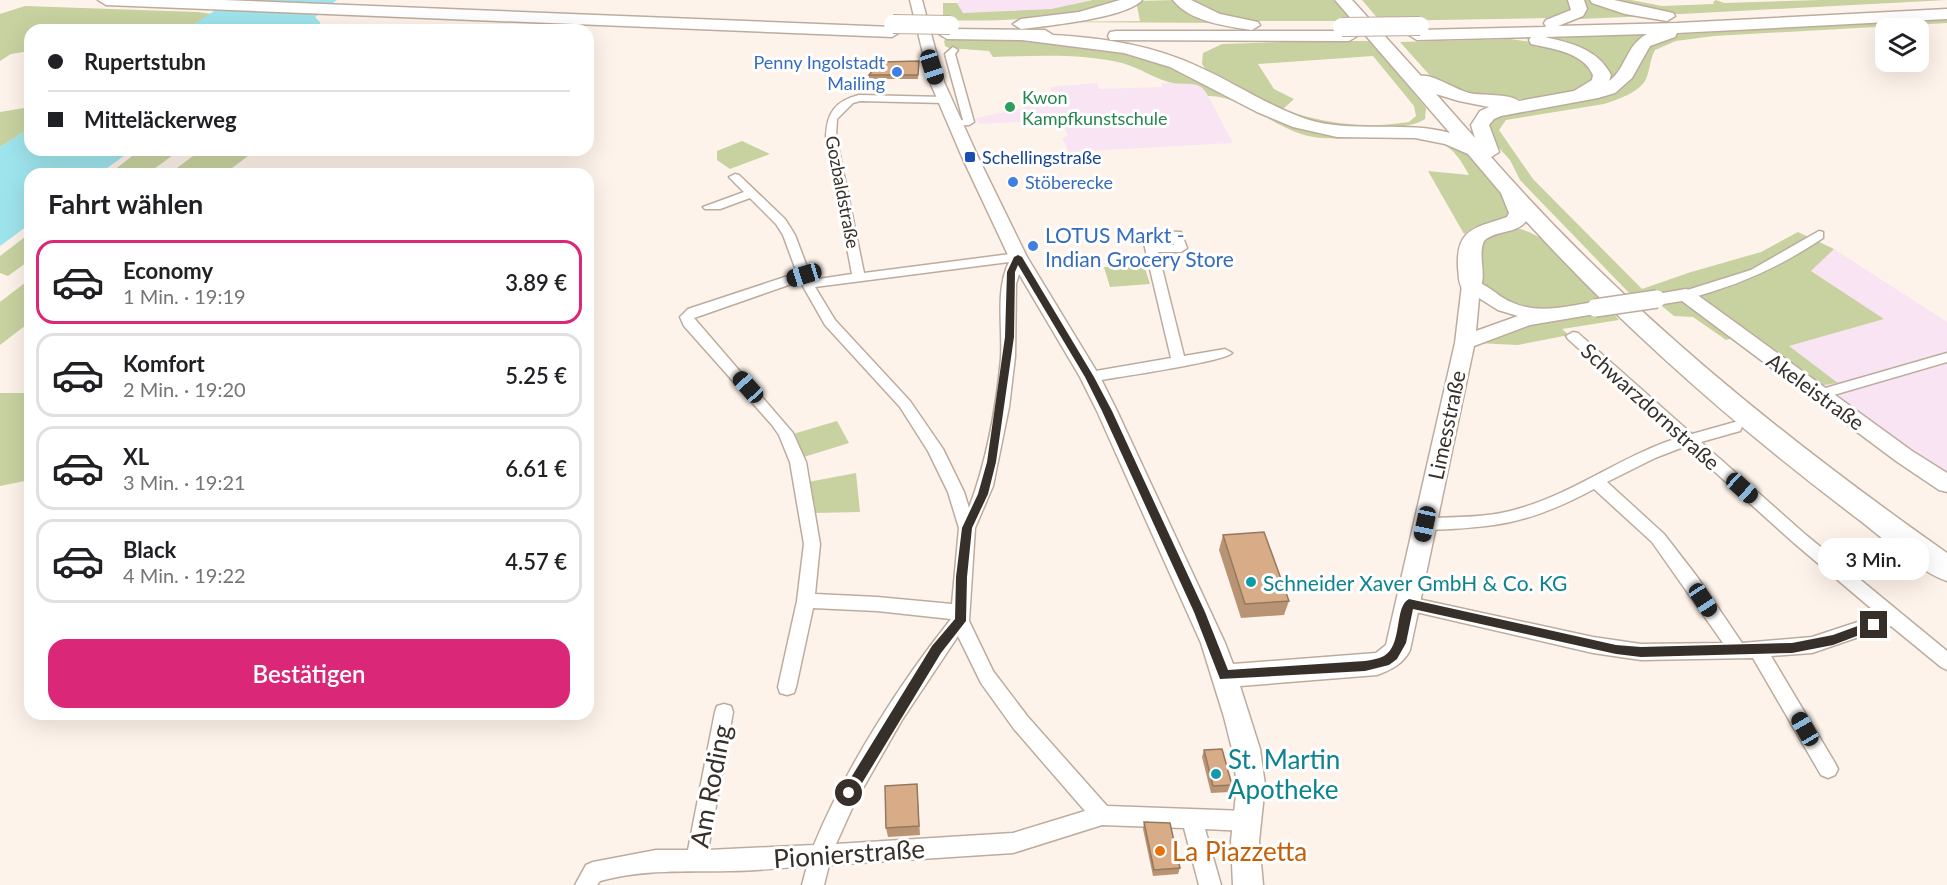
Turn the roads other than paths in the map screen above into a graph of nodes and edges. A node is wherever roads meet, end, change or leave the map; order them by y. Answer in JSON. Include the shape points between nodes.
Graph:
{"nodes":[{"id":1,"x":106,"y":0,"type":"edge"},
{"id":2,"x":305,"y":0,"type":"edge"},
{"id":3,"x":916,"y":0,"type":"edge"},
{"id":4,"x":1134,"y":0,"type":"edge"},
{"id":5,"x":1180,"y":0,"type":"edge"},
{"id":6,"x":1346,"y":0,"type":"edge"},
{"id":7,"x":1576,"y":0,"type":"edge"},
{"id":8,"x":1598,"y":0,"type":"edge"},
{"id":9,"x":1947,"y":5,"type":"edge"},
{"id":10,"x":416,"y":9,"type":"junction"},
{"id":11,"x":1947,"y":14,"type":"edge"},
{"id":12,"x":1690,"y":19,"type":"junction"},
{"id":13,"x":1552,"y":23,"type":"junction"},
{"id":14,"x":1761,"y":24,"type":"junction"},
{"id":15,"x":1280,"y":28,"type":"junction"},
{"id":16,"x":1714,"y":28,"type":"junction"},
{"id":17,"x":998,"y":31,"type":"junction"},
{"id":18,"x":1418,"y":33,"type":"junction"},
{"id":19,"x":1347,"y":34,"type":"junction"},
{"id":20,"x":1479,"y":35,"type":"junction"},
{"id":21,"x":1028,"y":37,"type":"junction"},
{"id":22,"x":1264,"y":38,"type":"junction"},
{"id":23,"x":953,"y":50,"type":"dead end"},
{"id":24,"x":1215,"y":81,"type":"junction"},
{"id":25,"x":1426,"y":89,"type":"junction"},
{"id":26,"x":1579,"y":96,"type":"junction"},
{"id":27,"x":944,"y":99,"type":"junction"},
{"id":28,"x":1540,"y":103,"type":"junction"},
{"id":29,"x":955,"y":124,"type":"junction"},
{"id":30,"x":1402,"y":131,"type":"junction"},
{"id":31,"x":1483,"y":153,"type":"junction"},
{"id":32,"x":735,"y":177,"type":"dead end"},
{"id":33,"x":1510,"y":190,"type":"junction"},
{"id":34,"x":752,"y":193,"type":"junction"},
{"id":35,"x":709,"y":207,"type":"dead end"},
{"id":36,"x":1509,"y":224,"type":"junction"},
{"id":37,"x":1819,"y":235,"type":"dead end"},
{"id":38,"x":1552,"y":237,"type":"junction"},
{"id":39,"x":1151,"y":249,"type":"dead end"},
{"id":40,"x":1018,"y":257,"type":"junction"},
{"id":41,"x":859,"y":278,"type":"junction"},
{"id":42,"x":806,"y":280,"type":"junction"},
{"id":43,"x":1471,"y":285,"type":"junction"},
{"id":44,"x":1686,"y":296,"type":"junction"},
{"id":45,"x":1537,"y":316,"type":"junction"},
{"id":46,"x":1573,"y":336,"type":"dead end"},
{"id":47,"x":1465,"y":343,"type":"junction"},
{"id":48,"x":1225,"y":353,"type":"dead end"},
{"id":49,"x":1947,"y":357,"type":"edge"},
{"id":50,"x":1179,"y":362,"type":"junction"},
{"id":51,"x":1090,"y":377,"type":"junction"},
{"id":52,"x":1820,"y":394,"type":"junction"},
{"id":53,"x":1735,"y":427,"type":"dead end"},
{"id":54,"x":1689,"y":440,"type":"junction"},
{"id":55,"x":1596,"y":481,"type":"junction"},
{"id":56,"x":1947,"y":484,"type":"edge"},
{"id":57,"x":956,"y":492,"type":"junction"},
{"id":58,"x":983,"y":494,"type":"junction"},
{"id":59,"x":1425,"y":524,"type":"junction"},
{"id":60,"x":967,"y":528,"type":"junction"},
{"id":61,"x":1947,"y":553,"type":"edge"},
{"id":62,"x":1947,"y":569,"type":"edge"},
{"id":63,"x":806,"y":601,"type":"junction"},
{"id":64,"x":1409,"y":604,"type":"junction"},
{"id":65,"x":960,"y":617,"type":"junction"},
{"id":66,"x":1895,"y":618,"type":"junction"},
{"id":67,"x":1758,"y":650,"type":"junction"},
{"id":68,"x":1737,"y":651,"type":"junction"},
{"id":69,"x":1947,"y":662,"type":"edge"},
{"id":70,"x":1224,"y":676,"type":"junction"},
{"id":71,"x":787,"y":687,"type":"dead end"},
{"id":72,"x":724,"y":712,"type":"dead end"},
{"id":73,"x":1828,"y":770,"type":"dead end"},
{"id":74,"x":1102,"y":815,"type":"junction"},
{"id":75,"x":1192,"y":820,"type":"junction"},
{"id":76,"x":1245,"y":821,"type":"junction"},
{"id":77,"x":820,"y":855,"type":"junction"},
{"id":78,"x":696,"y":861,"type":"junction"},
{"id":79,"x":590,"y":878,"type":"edge"},
{"id":80,"x":813,"y":885,"type":"edge"},
{"id":81,"x":1210,"y":885,"type":"edge"},
{"id":82,"x":1248,"y":885,"type":"edge"}],
"edges":[{"from":1,"to":10,"type":"highway"},
{"from":2,"to":10,"type":"highway"},
{"from":3,"to":27,"type":"street"},
{"from":4,"to":17,"type":"highway","via":[[1075,17]]},
{"from":5,"to":15,"type":"highway","via":[[1221,19]]},
{"from":6,"to":25,"type":"highway"},
{"from":7,"to":13,"type":"highway","via":[[1577,13]]},
{"from":8,"to":12,"type":"highway","via":[[1632,11]]},
{"from":9,"to":12,"type":"highway"},
{"from":10,"to":17,"type":"highway"},
{"from":11,"to":14,"type":"highway"},
{"from":12,"to":13,"type":"highway"},
{"from":13,"to":18,"type":"highway"},
{"from":14,"to":16,"type":"highway"},
{"from":14,"to":18,"type":"highway"},
{"from":15,"to":17,"type":"highway"},
{"from":15,"to":19,"type":"highway"},
{"from":16,"to":20,"type":"highway"},
{"from":16,"to":26,"type":"highway","via":[[1651,38],[1635,52],[1624,79],[1608,90]]},
{"from":17,"to":19,"type":"highway"},
{"from":17,"to":21,"type":"highway"},
{"from":18,"to":19,"type":"highway"},
{"from":18,"to":20,"type":"highway"},
{"from":19,"to":22,"type":"highway"},
{"from":20,"to":26,"type":"highway","via":[[1542,41],[1589,59],[1602,75],[1594,87]]},
{"from":21,"to":22,"type":"highway"},
{"from":21,"to":24,"type":"highway","via":[[1129,49],[1179,64]]},
{"from":22,"to":24,"type":"highway","via":[[1215,43],[1198,54],[1198,65]]},
{"from":23,"to":29,"type":"street","via":[[952,66],[969,122]]},
{"from":24,"to":30,"type":"highway","via":[[1311,127],[1339,132]]},
{"from":25,"to":28,"type":"highway","via":[[1486,102]]},
{"from":25,"to":30,"type":"highway","via":[[1431,120]]},
{"from":25,"to":31,"type":"highway"},
{"from":26,"to":28,"type":"highway"},
{"from":27,"to":29,"type":"street"},
{"from":27,"to":41,"type":"street","name":"Gozbaldstraße","via":[[859,98],[849,101],[832,118],[831,136]]},
{"from":28,"to":31,"type":"highway","via":[[1487,115],[1480,126]]},
{"from":29,"to":40,"type":"street"},
{"from":30,"to":31,"type":"highway","via":[[1440,135]]},
{"from":31,"to":33,"type":"highway"},
{"from":31,"to":61,"type":"highway","via":[[1614,285],[1681,346],[1785,433]]},
{"from":32,"to":34,"type":"street"},
{"from":33,"to":36,"type":"highway","via":[[1520,213]]},
{"from":33,"to":38,"type":"highway"},
{"from":34,"to":35,"type":"street"},
{"from":34,"to":42,"type":"street","via":[[789,235]]},
{"from":36,"to":38,"type":"highway"},
{"from":36,"to":43,"type":"highway","via":[[1487,229],[1473,238],[1469,248]]},
{"from":37,"to":44,"type":"street","via":[[1758,273]]},
{"from":38,"to":62,"type":"highway","via":[[1630,316],[1701,378],[1822,477]]},
{"from":39,"to":50,"type":"street"},
{"from":40,"to":41,"type":"street"},
{"from":40,"to":51,"type":"street"},
{"from":40,"to":58,"type":"street","via":[[1011,272],[1009,337],[1000,412]]},
{"from":41,"to":42,"type":"street"},
{"from":42,"to":57,"type":"street","via":[[830,322],[905,404],[935,449]]},
{"from":42,"to":63,"type":"street","via":[[687,317],[777,421],[792,445],[805,492],[812,544]]},
{"from":43,"to":45,"type":"street","name":"Limesstraße","via":[[1504,306]]},
{"from":43,"to":47,"type":"street","name":"Limesstraße"},
{"from":44,"to":45,"type":"street","name":"Limesstraße","bridge":true},
{"from":44,"to":52,"type":"street","name":"Akeleistraße"},
{"from":45,"to":47,"type":"street","name":"Limesstraße"},
{"from":46,"to":54,"type":"street","name":"Schwarzdornstraße"},
{"from":47,"to":59,"type":"street","name":"Limesstraße"},
{"from":48,"to":50,"type":"street"},
{"from":49,"to":52,"type":"street"},
{"from":50,"to":51,"type":"street"},
{"from":51,"to":70,"type":"street","via":[[1199,612]]},
{"from":52,"to":56,"type":"street","name":"Akeleistraße"},
{"from":53,"to":54,"type":"street"},
{"from":54,"to":55,"type":"street","via":[[1640,458]]},
{"from":54,"to":66,"type":"street","name":"Schwarzdornstraße"},
{"from":55,"to":59,"type":"street","via":[[1514,516]]},
{"from":55,"to":68,"type":"street","via":[[1658,538]]},
{"from":57,"to":58,"type":"street"},
{"from":57,"to":60,"type":"street"},
{"from":58,"to":60,"type":"street"},
{"from":59,"to":64,"type":"street","name":"Limesstraße"},
{"from":60,"to":65,"type":"street"},
{"from":63,"to":65,"type":"street","via":[[877,604]]},
{"from":63,"to":71,"type":"street"},
{"from":64,"to":68,"type":"street","via":[[1616,650]]},
{"from":64,"to":70,"type":"street","name":"Limesstraße","via":[[1400,643],[1385,661],[1365,666]]},
{"from":65,"to":74,"type":"street","via":[[987,677],[1021,723]]},
{"from":65,"to":77,"type":"street","via":[[890,723],[849,793]]},
{"from":66,"to":67,"type":"street","via":[[1812,645]]},
{"from":66,"to":69,"type":"street","name":"Schwarzdornstraße"},
{"from":67,"to":68,"type":"street"},
{"from":67,"to":73,"type":"street"},
{"from":70,"to":76,"type":"street","via":[[1249,766],[1251,785]]},
{"from":72,"to":78,"type":"street","name":"Am Roding"},
{"from":74,"to":75,"type":"street"},
{"from":74,"to":77,"type":"street","name":"Pionierstraße","via":[[1012,843]]},
{"from":75,"to":76,"type":"street"},
{"from":75,"to":81,"type":"street"},
{"from":76,"to":82,"type":"street"},
{"from":77,"to":78,"type":"street","name":"Pionierstraße"},
{"from":77,"to":80,"type":"street"},
{"from":78,"to":79,"type":"street","name":"Pionierstraße","via":[[636,862]]}]}
